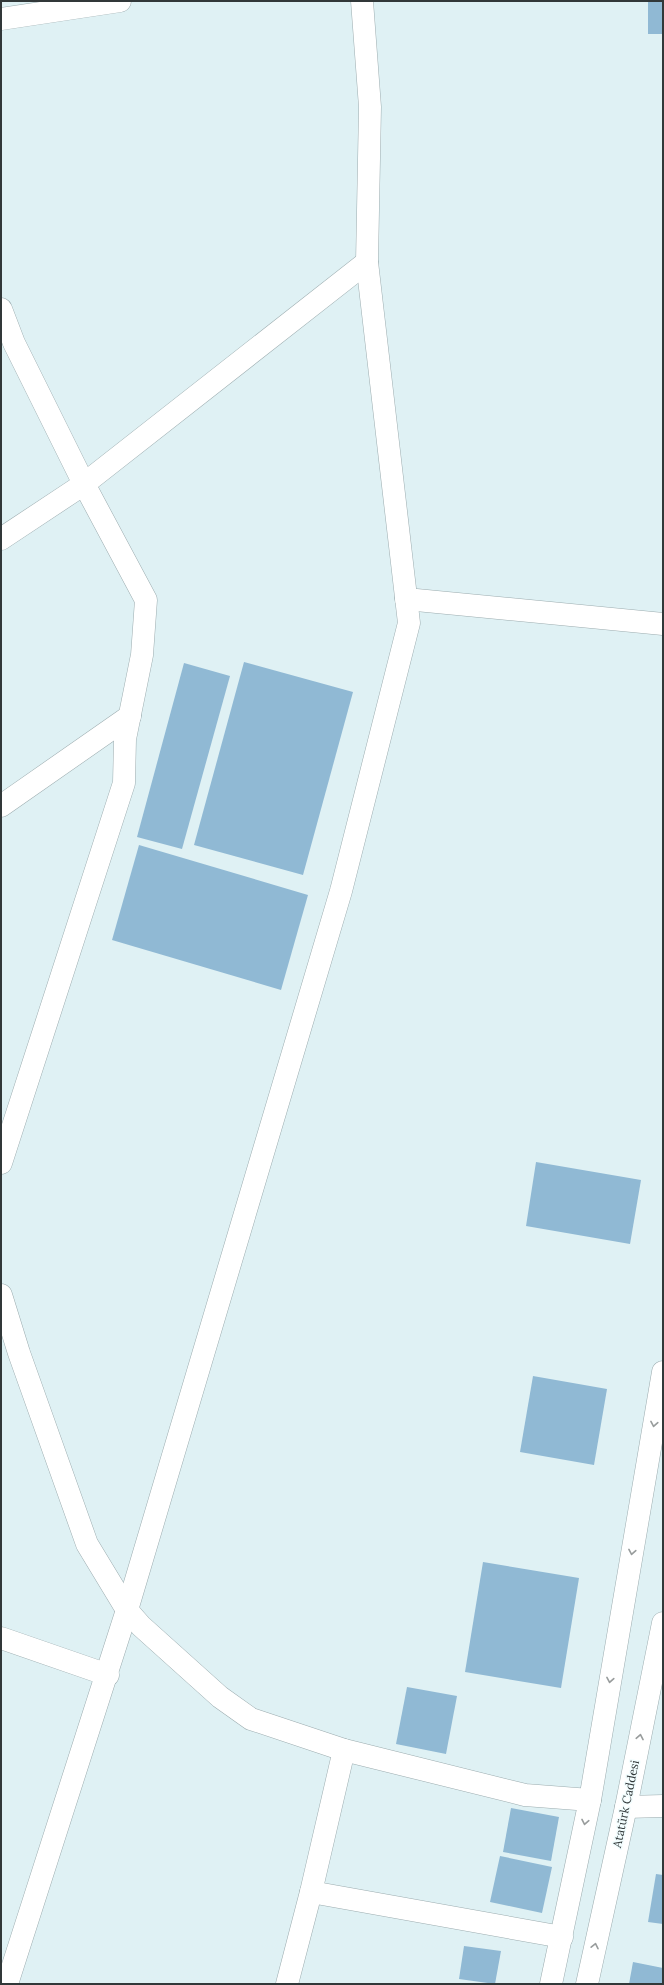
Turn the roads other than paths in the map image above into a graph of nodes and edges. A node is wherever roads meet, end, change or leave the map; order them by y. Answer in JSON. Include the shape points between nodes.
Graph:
{"nodes":[{"id":1,"x":120,"y":1,"type":"edge"},
{"id":2,"x":362,"y":1,"type":"edge"},
{"id":3,"x":1,"y":19,"type":"edge"},
{"id":4,"x":367,"y":262,"type":"junction"},
{"id":5,"x":1,"y":309,"type":"edge"},
{"id":6,"x":8,"y":347,"type":"edge"},
{"id":7,"x":84,"y":484,"type":"junction"},
{"id":8,"x":1,"y":539,"type":"edge"},
{"id":9,"x":406,"y":599,"type":"junction"},
{"id":10,"x":663,"y":624,"type":"edge"},
{"id":11,"x":130,"y":716,"type":"junction"},
{"id":12,"x":1,"y":806,"type":"edge"},
{"id":13,"x":1,"y":1163,"type":"edge"},
{"id":14,"x":1,"y":1295,"type":"edge"},
{"id":15,"x":663,"y":1372,"type":"edge"},
{"id":16,"x":127,"y":1610,"type":"junction"},
{"id":17,"x":663,"y":1623,"type":"edge"},
{"id":18,"x":1,"y":1638,"type":"edge"},
{"id":19,"x":108,"y":1674,"type":"junction"},
{"id":20,"x":344,"y":1750,"type":"junction"},
{"id":21,"x":590,"y":1800,"type":"junction"},
{"id":22,"x":663,"y":1806,"type":"edge"},
{"id":23,"x":626,"y":1807,"type":"junction"},
{"id":24,"x":311,"y":1892,"type":"junction"},
{"id":25,"x":562,"y":1937,"type":"junction"},
{"id":26,"x":7,"y":1984,"type":"edge"},
{"id":27,"x":287,"y":1984,"type":"edge"},
{"id":28,"x":551,"y":1984,"type":"edge"},
{"id":29,"x":587,"y":1984,"type":"edge"}],
"edges":[{"from":1,"to":3,"type":"street"},
{"from":2,"to":4,"type":"street","via":[[370,107]]},
{"from":4,"to":7,"type":"street"},
{"from":4,"to":9,"type":"street"},
{"from":5,"to":6,"type":"street"},
{"from":6,"to":7,"type":"street"},
{"from":7,"to":8,"type":"street"},
{"from":7,"to":11,"type":"street","via":[[146,600],[142,655]]},
{"from":9,"to":10,"type":"street"},
{"from":9,"to":16,"type":"street","via":[[409,623],[341,891]]},
{"from":11,"to":12,"type":"street"},
{"from":11,"to":13,"type":"street","via":[[125,739],[124,783]]},
{"from":14,"to":16,"type":"street","via":[[18,1353],[87,1544]]},
{"from":15,"to":21,"type":"street","one_way":true},
{"from":16,"to":19,"type":"street"},
{"from":16,"to":20,"type":"street","via":[[141,1626],[220,1697],[251,1719]]},
{"from":23,"to":17,"type":"street","name":"Atatürk Caddesi","one_way":true},
{"from":18,"to":19,"type":"street"},
{"from":19,"to":26,"type":"street"},
{"from":20,"to":21,"type":"street","via":[[525,1795]]},
{"from":20,"to":24,"type":"street"},
{"from":21,"to":25,"type":"street","one_way":true},
{"from":22,"to":23,"type":"street"},
{"from":29,"to":23,"type":"street","name":"Atatürk Caddesi","one_way":true},
{"from":24,"to":25,"type":"street"},
{"from":24,"to":27,"type":"street"},
{"from":25,"to":28,"type":"street"}]}
